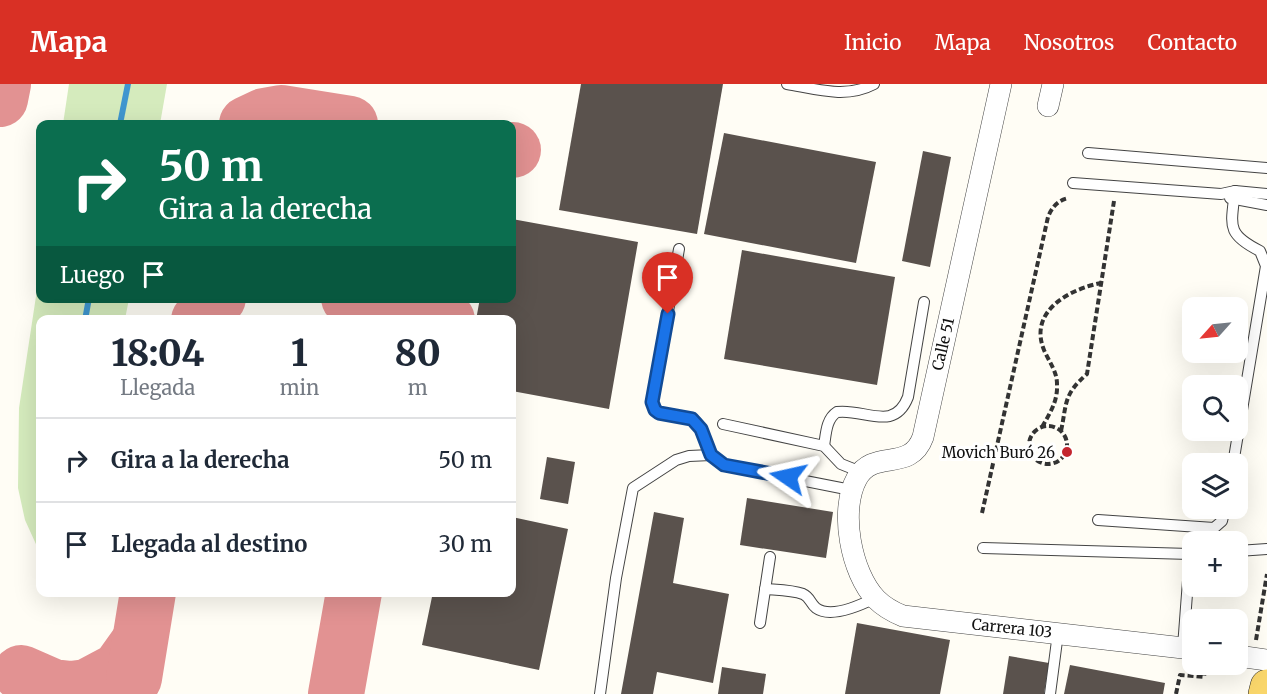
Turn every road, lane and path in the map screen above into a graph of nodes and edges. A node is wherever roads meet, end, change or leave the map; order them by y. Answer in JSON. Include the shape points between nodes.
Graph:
{"nodes":[{"id":1,"x":787,"y":84,"type":"edge"},
{"id":2,"x":874,"y":84,"type":"edge"},
{"id":3,"x":1053,"y":84,"type":"edge"},
{"id":4,"x":996,"y":87,"type":"edge"},
{"id":5,"x":1048,"y":106,"type":"dead end"},
{"id":6,"x":1088,"y":153,"type":"dead end"},
{"id":7,"x":1267,"y":168,"type":"edge"},
{"id":8,"x":1073,"y":183,"type":"dead end"},
{"id":9,"x":1267,"y":194,"type":"edge"},
{"id":10,"x":1234,"y":196,"type":"junction"},
{"id":11,"x":1074,"y":198,"type":"dead end"},
{"id":12,"x":1104,"y":200,"type":"dead end"},
{"id":13,"x":1114,"y":201,"type":"junction"},
{"id":14,"x":1126,"y":202,"type":"dead end"},
{"id":15,"x":1267,"y":205,"type":"edge"},
{"id":16,"x":679,"y":249,"type":"dead end"},
{"id":17,"x":1101,"y":283,"type":"junction"},
{"id":18,"x":924,"y":302,"type":"dead end"},
{"id":19,"x":723,"y":424,"type":"dead end"},
{"id":20,"x":1042,"y":427,"type":"junction"},
{"id":21,"x":1061,"y":431,"type":"junction"},
{"id":22,"x":824,"y":446,"type":"junction"},
{"id":23,"x":1235,"y":453,"type":"edge"},
{"id":24,"x":711,"y":455,"type":"junction"},
{"id":25,"x":856,"y":481,"type":"junction"},
{"id":26,"x":982,"y":513,"type":"dead end"},
{"id":27,"x":1222,"y":519,"type":"edge"},
{"id":28,"x":1098,"y":520,"type":"dead end"},
{"id":29,"x":983,"y":548,"type":"dead end"},
{"id":30,"x":1267,"y":549,"type":"edge"},
{"id":31,"x":1248,"y":550,"type":"edge"},
{"id":32,"x":1182,"y":554,"type":"edge"},
{"id":33,"x":770,"y":557,"type":"dead end"},
{"id":34,"x":1267,"y":574,"type":"edge"},
{"id":35,"x":765,"y":589,"type":"junction"},
{"id":36,"x":875,"y":598,"type":"junction"},
{"id":37,"x":760,"y":623,"type":"dead end"},
{"id":38,"x":1058,"y":633,"type":"junction"},
{"id":39,"x":1182,"y":647,"type":"edge"},
{"id":40,"x":1256,"y":665,"type":"edge"},
{"id":41,"x":1204,"y":675,"type":"edge"},
{"id":42,"x":600,"y":694,"type":"edge"},
{"id":43,"x":1050,"y":694,"type":"edge"},
{"id":44,"x":1176,"y":694,"type":"edge"},
{"id":45,"x":1265,"y":694,"type":"edge"}],
"edges":[{"from":1,"to":2,"type":"lane","via":[[848,93]]},
{"from":3,"to":5,"type":"street"},
{"from":4,"to":25,"type":"street","name":"Calle 51","via":[[920,445],[910,455],[873,463]]},
{"from":6,"to":7,"type":"lane"},
{"from":8,"to":10,"type":"lane"},
{"from":9,"to":10,"type":"lane"},
{"from":10,"to":15,"type":"lane"},
{"from":10,"to":23,"type":"lane","via":[[1234,233],[1243,243],[1260,251],[1266,266]]},
{"from":11,"to":26,"type":"path","via":[[1057,203],[1048,217]]},
{"from":12,"to":13,"type":"path"},
{"from":13,"to":14,"type":"path"},
{"from":13,"to":17,"type":"path"},
{"from":16,"to":24,"type":"lane","via":[[653,406],[659,413],[696,423]]},
{"from":17,"to":20,"type":"path","via":[[1073,291],[1053,306],[1045,318],[1042,342],[1055,373],[1057,391]]},
{"from":17,"to":21,"type":"path","via":[[1087,374],[1066,400]]},
{"from":18,"to":22,"type":"lane","via":[[904,406],[889,417],[837,412],[829,421]]},
{"from":19,"to":22,"type":"lane"},
{"from":20,"to":21,"type":"path"},
{"from":20,"to":21,"type":"path","via":[[1032,435],[1029,448],[1035,459],[1047,464],[1064,456],[1067,443]]},
{"from":22,"to":25,"type":"lane"},
{"from":24,"to":25,"type":"lane","via":[[724,465]]},
{"from":24,"to":42,"type":"lane","via":[[676,460],[633,488]]},
{"from":25,"to":36,"type":"street","name":"Carrera 103","via":[[848,511],[852,549]]},
{"from":27,"to":28,"type":"lane","via":[[1214,528]]},
{"from":29,"to":32,"type":"lane"},
{"from":30,"to":31,"type":"lane"},
{"from":33,"to":35,"type":"lane"},
{"from":34,"to":40,"type":"path"},
{"from":35,"to":36,"type":"lane","via":[[802,593],[822,611],[851,610]]},
{"from":35,"to":37,"type":"lane"},
{"from":36,"to":38,"type":"street","name":"Carrera 103","via":[[903,616]]},
{"from":38,"to":39,"type":"street","name":"Carrera 103"},
{"from":38,"to":43,"type":"lane"},
{"from":40,"to":45,"type":"main road"},
{"from":41,"to":44,"type":"path","via":[[1180,675]]}]}
